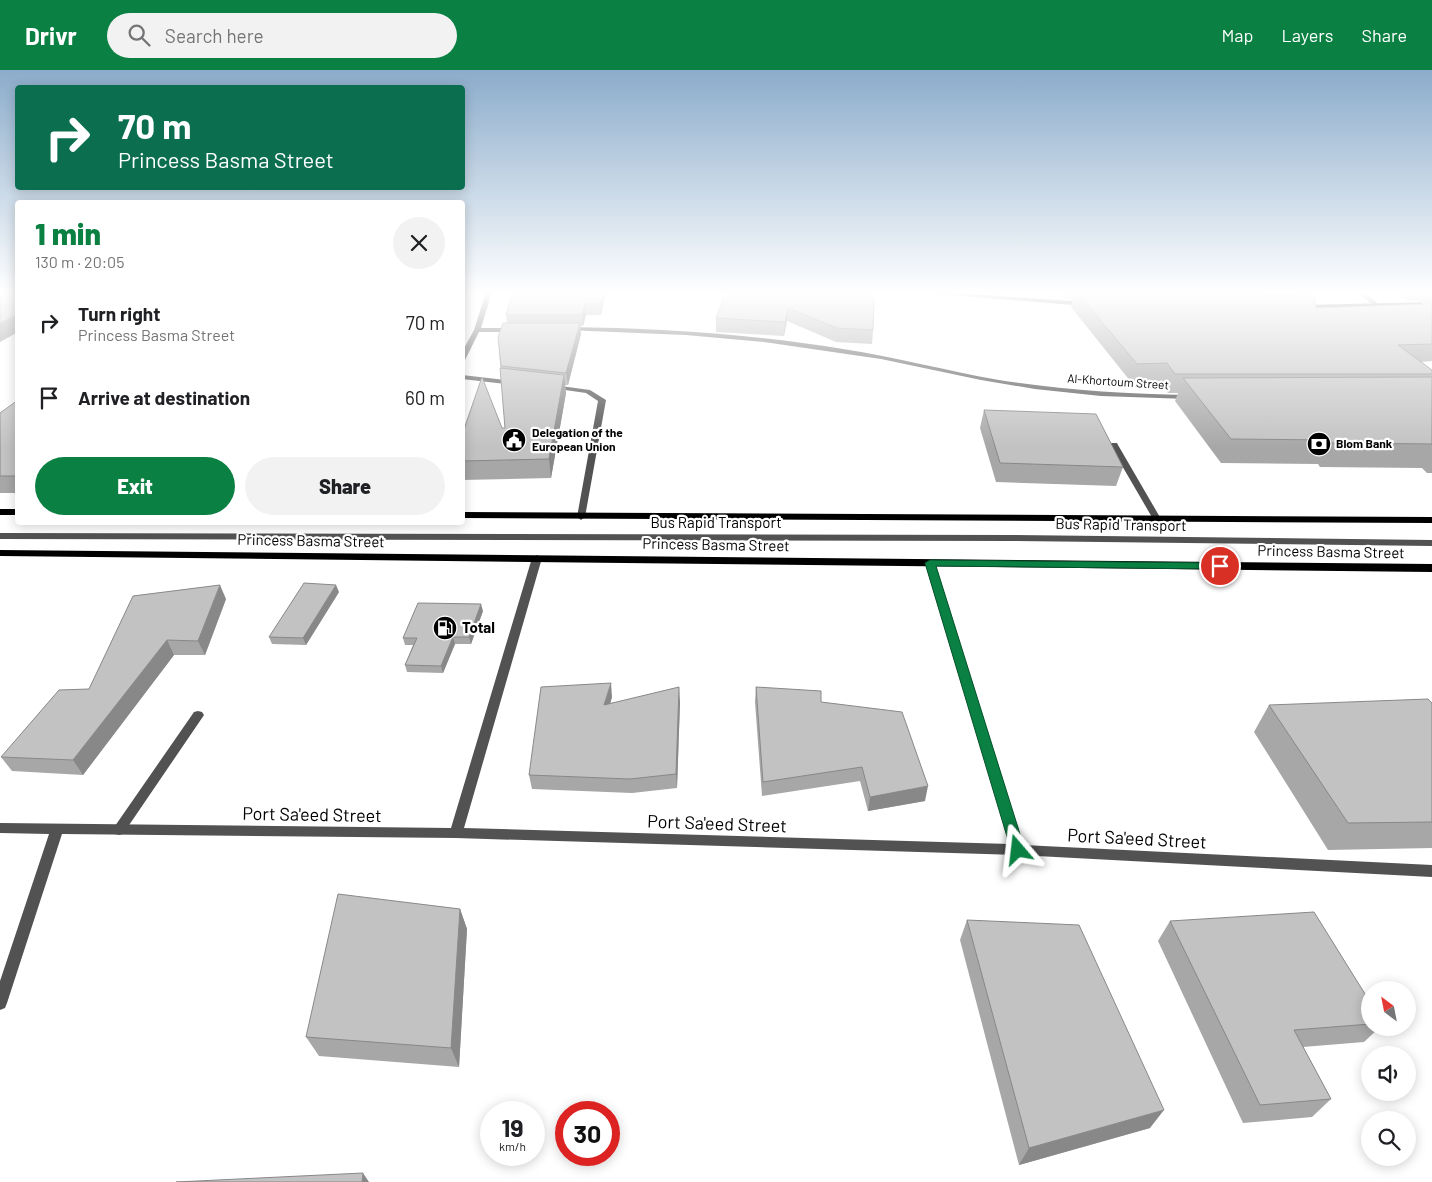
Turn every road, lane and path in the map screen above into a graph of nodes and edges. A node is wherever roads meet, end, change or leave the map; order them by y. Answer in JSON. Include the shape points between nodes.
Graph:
{"nodes":[{"id":1,"x":786,"y":344,"type":"edge"},
{"id":2,"x":465,"y":377,"type":"edge"},
{"id":3,"x":521,"y":384,"type":"edge"},
{"id":4,"x":540,"y":386,"type":"edge"},
{"id":5,"x":1197,"y":397,"type":"edge"},
{"id":6,"x":1114,"y":445,"type":"edge"},
{"id":7,"x":0,"y":512,"type":"edge"},
{"id":8,"x":15,"y":512,"type":"edge"},
{"id":9,"x":465,"y":515,"type":"edge"},
{"id":10,"x":580,"y":517,"type":"junction"},
{"id":11,"x":1157,"y":519,"type":"junction"},
{"id":12,"x":1432,"y":520,"type":"edge"},
{"id":13,"x":0,"y":536,"type":"edge"},
{"id":14,"x":1432,"y":543,"type":"edge"},
{"id":15,"x":0,"y":553,"type":"edge"},
{"id":16,"x":537,"y":558,"type":"junction"},
{"id":17,"x":930,"y":563,"type":"junction"},
{"id":18,"x":1432,"y":568,"type":"edge"},
{"id":19,"x":198,"y":715,"type":"dead end"},
{"id":20,"x":0,"y":828,"type":"edge"},
{"id":21,"x":57,"y":830,"type":"junction"},
{"id":22,"x":119,"y":830,"type":"junction"},
{"id":23,"x":456,"y":834,"type":"junction"},
{"id":24,"x":1018,"y":850,"type":"junction"},
{"id":25,"x":1432,"y":871,"type":"edge"},
{"id":26,"x":0,"y":1003,"type":"edge"}],
"edges":[{"from":1,"to":5,"type":"street","name":"Al-Khortoum Street","via":[[846,351],[1015,384]]},
{"from":2,"to":3,"type":"street"},
{"from":4,"to":10,"type":"street","via":[[588,391],[602,400]]},
{"from":6,"to":11,"type":"street"},
{"from":7,"to":8,"type":"main road"},
{"from":9,"to":10,"type":"main road","name":"Princess Basma Street"},
{"from":10,"to":11,"type":"main road","name":"Princess Basma Street"},
{"from":11,"to":12,"type":"main road","name":"Princess Basma Street"},
{"from":13,"to":14,"type":"street","name":"Bus Rapid Transport","via":[[1003,538]]},
{"from":15,"to":16,"type":"main road","name":"Princess Basma Street"},
{"from":16,"to":17,"type":"main road","name":"Princess Basma Street"},
{"from":16,"to":23,"type":"street"},
{"from":17,"to":18,"type":"main road","name":"Princess Basma Street"},
{"from":17,"to":24,"type":"street"},
{"from":19,"to":22,"type":"street"},
{"from":20,"to":21,"type":"street","name":"Port Sa'eed Street"},
{"from":21,"to":22,"type":"street","name":"Port Sa'eed Street"},
{"from":21,"to":26,"type":"street"},
{"from":22,"to":23,"type":"street","name":"Port Sa'eed Street"},
{"from":23,"to":24,"type":"street","name":"Port Sa'eed Street"},
{"from":24,"to":25,"type":"street","name":"Port Sa'eed Street"}]}
